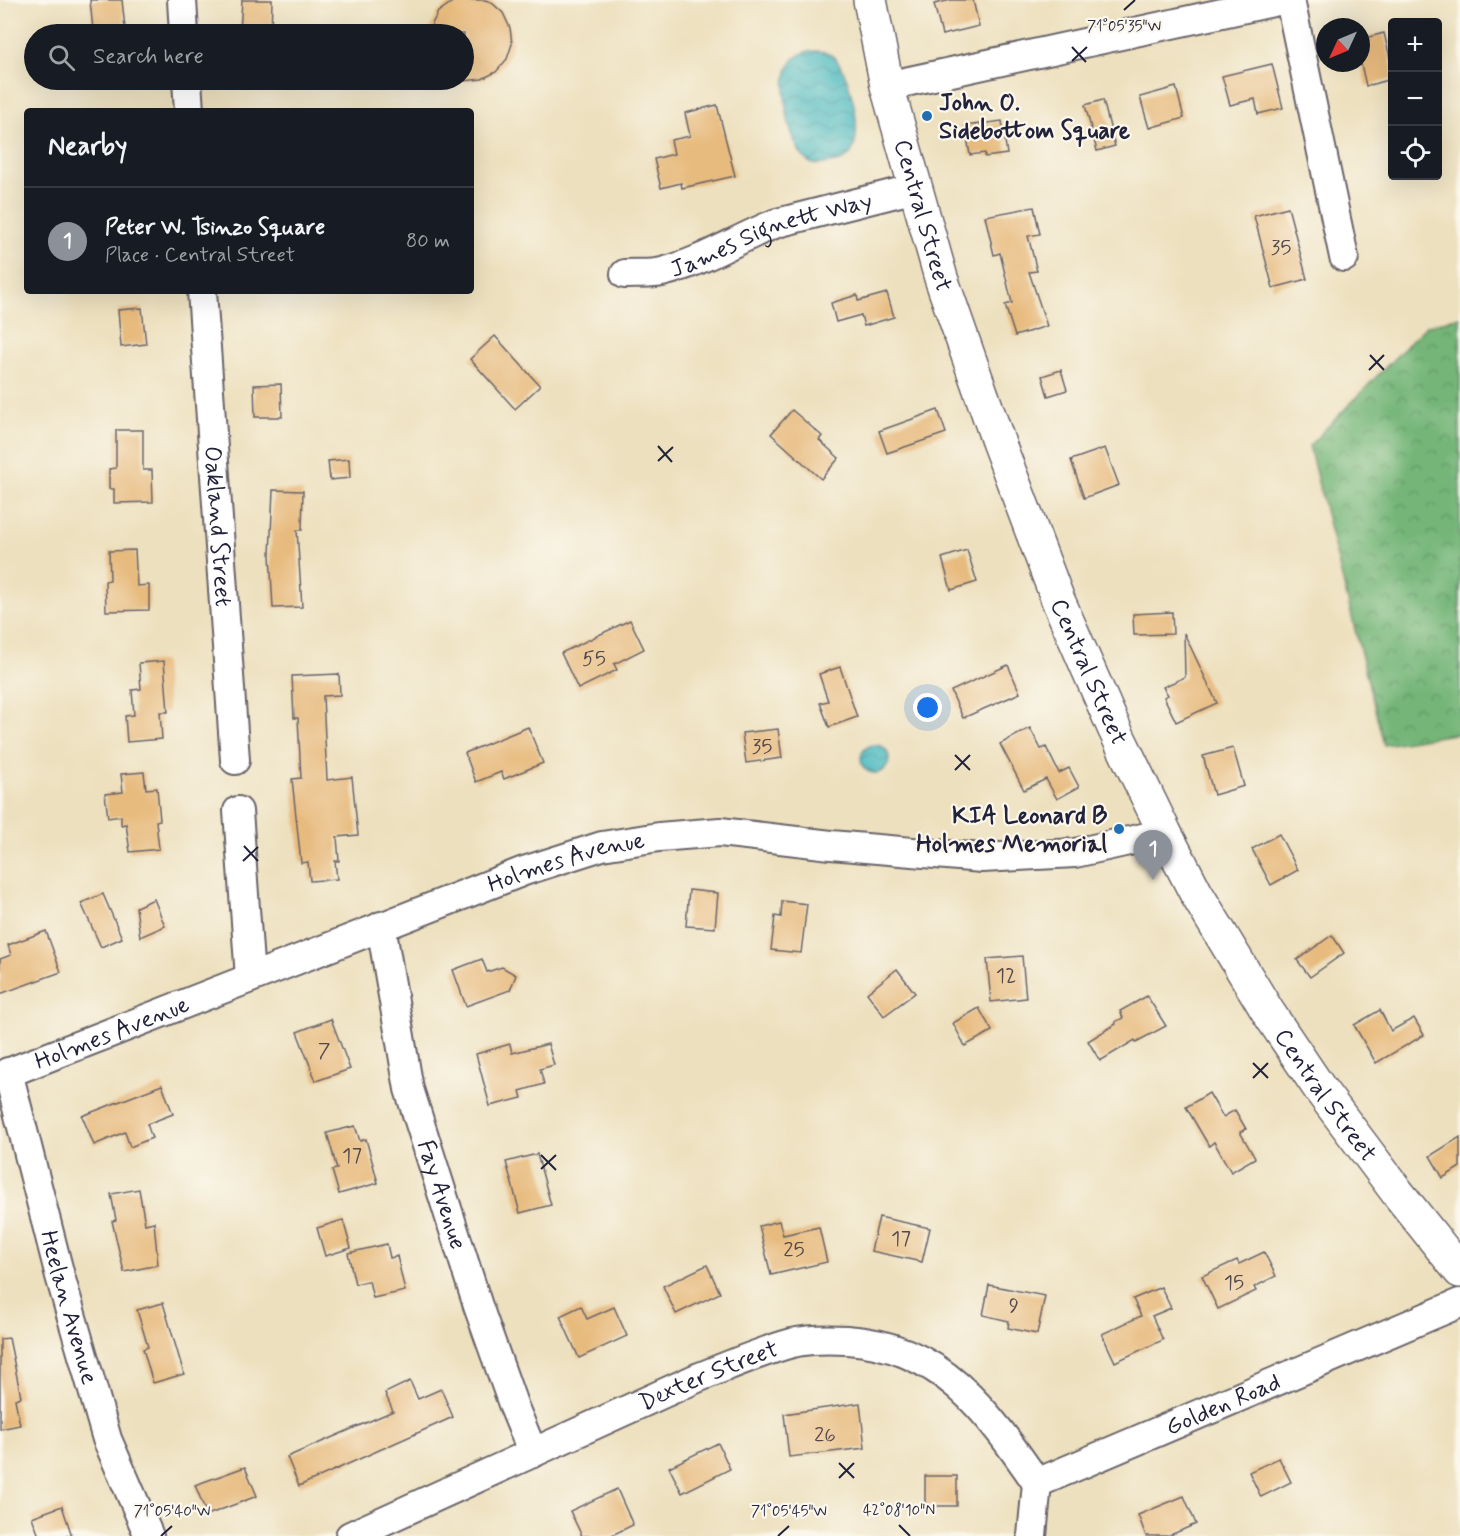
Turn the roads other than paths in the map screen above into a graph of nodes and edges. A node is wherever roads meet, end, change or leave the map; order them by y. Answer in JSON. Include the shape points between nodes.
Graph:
{"nodes":[{"id":1,"x":182,"y":0,"type":"edge"},
{"id":2,"x":870,"y":0,"type":"edge"},
{"id":3,"x":1282,"y":0,"type":"edge"},
{"id":4,"x":1290,"y":0,"type":"edge"},
{"id":5,"x":183,"y":24,"type":"edge"},
{"id":6,"x":887,"y":86,"type":"junction"},
{"id":7,"x":188,"y":90,"type":"edge"},
{"id":8,"x":189,"y":108,"type":"edge"},
{"id":9,"x":916,"y":188,"type":"junction"},
{"id":10,"x":1344,"y":257,"type":"dead end"},
{"id":11,"x":625,"y":274,"type":"dead end"},
{"id":12,"x":202,"y":294,"type":"edge"},
{"id":13,"x":235,"y":759,"type":"dead end"},
{"id":14,"x":238,"y":811,"type":"dead end"},
{"id":15,"x":1165,"y":833,"type":"junction"},
{"id":16,"x":381,"y":926,"type":"junction"},
{"id":17,"x":250,"y":978,"type":"junction"},
{"id":18,"x":4,"y":1074,"type":"edge"},
{"id":19,"x":1460,"y":1271,"type":"edge"},
{"id":20,"x":1460,"y":1303,"type":"edge"},
{"id":21,"x":533,"y":1453,"type":"junction"},
{"id":22,"x":1036,"y":1483,"type":"junction"},
{"id":23,"x":149,"y":1536,"type":"edge"},
{"id":24,"x":350,"y":1536,"type":"edge"},
{"id":25,"x":1032,"y":1536,"type":"edge"}],
"edges":[{"from":1,"to":5,"type":"street"},
{"from":2,"to":6,"type":"main road","name":"Central Street"},
{"from":3,"to":6,"type":"street"},
{"from":4,"to":10,"type":"street"},
{"from":6,"to":9,"type":"main road","name":"Central Street"},
{"from":7,"to":8,"type":"street"},
{"from":9,"to":11,"type":"street","name":"James Signett Way","via":[[777,224],[660,273]]},
{"from":9,"to":15,"type":"main road","name":"Central Street","via":[[941,278],[1058,600]]},
{"from":12,"to":13,"type":"street","name":"Oakland Street"},
{"from":14,"to":17,"type":"street"},
{"from":15,"to":16,"type":"street","name":"Holmes Avenue","via":[[1075,853],[982,858],[720,832],[659,837],[602,846],[524,871]]},
{"from":15,"to":19,"type":"main road","name":"Central Street","via":[[1196,893],[1268,1012],[1316,1083]]},
{"from":16,"to":17,"type":"street","name":"Holmes Avenue"},
{"from":16,"to":21,"type":"street","name":"Fay Avenue","via":[[409,1089],[478,1306]]},
{"from":17,"to":18,"type":"street","name":"Holmes Avenue"},
{"from":18,"to":23,"type":"street","name":"Heelan Avenue","via":[[107,1438]]},
{"from":20,"to":22,"type":"street","name":"Golden Road"},
{"from":21,"to":22,"type":"street","name":"Dexter Street","via":[[747,1358],[794,1343],[831,1339],[897,1348],[954,1382],[992,1421]]},
{"from":21,"to":24,"type":"street","name":"Dexter Street"},
{"from":22,"to":25,"type":"street"}]}
